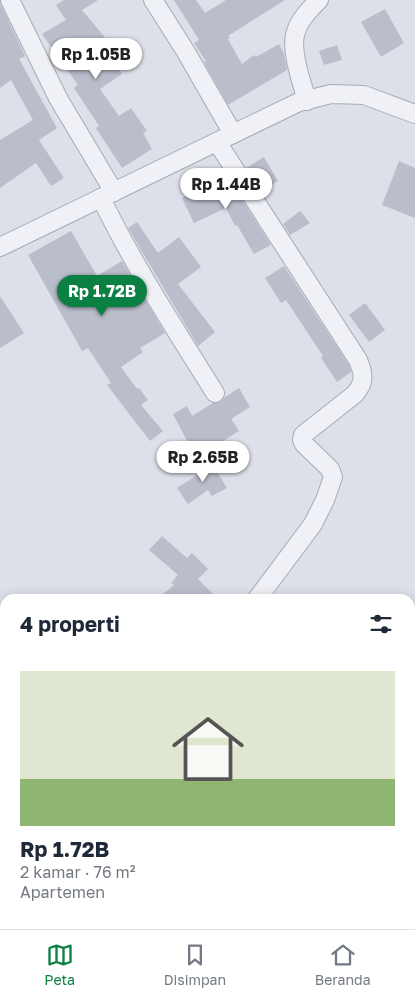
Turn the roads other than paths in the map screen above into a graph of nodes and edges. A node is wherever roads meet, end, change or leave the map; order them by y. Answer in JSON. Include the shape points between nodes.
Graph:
{"nodes":[{"id":1,"x":10,"y":0,"type":"edge"},
{"id":2,"x":153,"y":0,"type":"edge"},
{"id":3,"x":319,"y":0,"type":"edge"},
{"id":4,"x":306,"y":101,"type":"junction"},
{"id":5,"x":415,"y":114,"type":"edge"},
{"id":6,"x":233,"y":134,"type":"junction"},
{"id":7,"x":217,"y":142,"type":"junction"},
{"id":8,"x":107,"y":195,"type":"junction"},
{"id":9,"x":0,"y":247,"type":"edge"},
{"id":10,"x":215,"y":393,"type":"dead end"},
{"id":11,"x":261,"y":594,"type":"edge"}],
"edges":[{"from":1,"to":8,"type":"street"},
{"from":2,"to":6,"type":"street"},
{"from":3,"to":4,"type":"street","via":[[302,19],[294,37]]},
{"from":4,"to":5,"type":"street","via":[[331,94],[364,95]]},
{"from":4,"to":6,"type":"street"},
{"from":6,"to":7,"type":"street"},
{"from":7,"to":8,"type":"street"},
{"from":7,"to":11,"type":"street","via":[[358,360],[364,378],[355,394],[303,435],[304,444],[330,469],[333,477],[313,524]]},
{"from":8,"to":9,"type":"street"},
{"from":8,"to":10,"type":"street","via":[[121,240]]}]}
